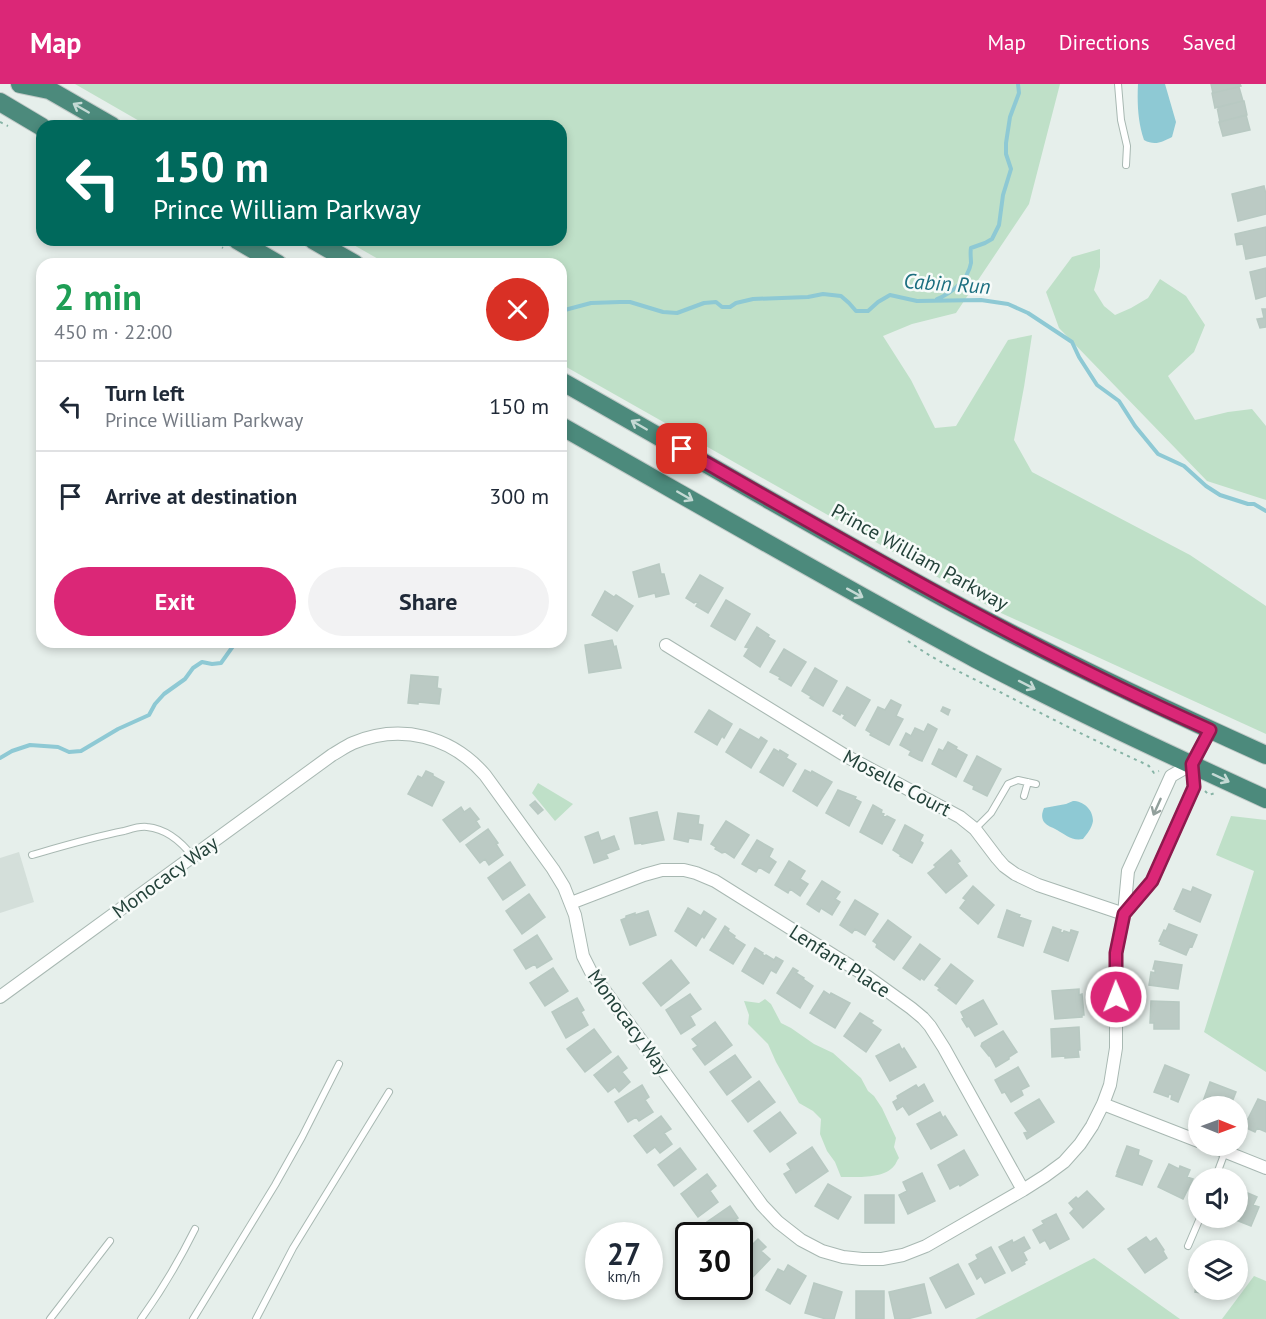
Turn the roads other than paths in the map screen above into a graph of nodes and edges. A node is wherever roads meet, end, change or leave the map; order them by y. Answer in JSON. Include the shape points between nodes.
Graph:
{"nodes":[{"id":1,"x":20,"y":84,"type":"edge"},
{"id":2,"x":1118,"y":84,"type":"edge"},
{"id":3,"x":45,"y":87,"type":"edge"},
{"id":4,"x":0,"y":102,"type":"edge"},
{"id":5,"x":102,"y":120,"type":"edge"},
{"id":6,"x":36,"y":123,"type":"edge"},
{"id":7,"x":1126,"y":165,"type":"dead end"},
{"id":8,"x":248,"y":246,"type":"edge"},
{"id":9,"x":324,"y":246,"type":"edge"},
{"id":10,"x":268,"y":258,"type":"edge"},
{"id":11,"x":344,"y":258,"type":"edge"},
{"id":12,"x":567,"y":384,"type":"edge"},
{"id":13,"x":567,"y":429,"type":"edge"},
{"id":14,"x":666,"y":645,"type":"dead end"},
{"id":15,"x":1210,"y":730,"type":"junction"},
{"id":16,"x":1266,"y":755,"type":"edge"},
{"id":17,"x":1192,"y":764,"type":"junction"},
{"id":18,"x":1028,"y":782,"type":"junction"},
{"id":19,"x":1036,"y":784,"type":"dead end"},
{"id":20,"x":1024,"y":796,"type":"dead end"},
{"id":21,"x":1266,"y":799,"type":"edge"},
{"id":22,"x":975,"y":829,"type":"junction"},
{"id":23,"x":32,"y":855,"type":"dead end"},
{"id":24,"x":193,"y":856,"type":"junction"},
{"id":25,"x":571,"y":903,"type":"junction"},
{"id":26,"x":1124,"y":914,"type":"junction"},
{"id":27,"x":0,"y":997,"type":"edge"},
{"id":28,"x":339,"y":1064,"type":"dead end"},
{"id":29,"x":389,"y":1092,"type":"dead end"},
{"id":30,"x":1103,"y":1104,"type":"junction"},
{"id":31,"x":1188,"y":1137,"type":"edge"},
{"id":32,"x":1236,"y":1156,"type":"edge"},
{"id":33,"x":1266,"y":1168,"type":"edge"},
{"id":34,"x":1023,"y":1190,"type":"junction"},
{"id":35,"x":195,"y":1229,"type":"dead end"},
{"id":36,"x":110,"y":1241,"type":"dead end"},
{"id":37,"x":50,"y":1319,"type":"edge"},
{"id":38,"x":141,"y":1319,"type":"edge"},
{"id":39,"x":193,"y":1319,"type":"edge"},
{"id":40,"x":256,"y":1319,"type":"edge"}],
"edges":[{"from":1,"to":3,"type":"highway"},
{"from":2,"to":7,"type":"lane"},
{"from":5,"to":3,"type":"highway","one_way":true},
{"from":4,"to":6,"type":"highway"},
{"from":8,"to":10,"type":"highway"},
{"from":9,"to":11,"type":"highway"},
{"from":15,"to":12,"type":"highway","name":"Prince William Parkway","one_way":true,"via":[[943,597]]},
{"from":13,"to":17,"type":"highway","one_way":true,"via":[[977,659]]},
{"from":14,"to":22,"type":"street","name":"Moselle Court","via":[[846,756],[949,810]]},
{"from":15,"to":16,"type":"highway","name":"Prince William Parkway"},
{"from":15,"to":17,"type":"street","name":"Monocacy Way"},
{"from":17,"to":21,"type":"highway","one_way":true},
{"from":17,"to":26,"type":"street","name":"Monocacy Way","via":[[1194,787],[1152,881]]},
{"from":17,"to":26,"type":"street","name":"Monocacy Way","one_way":true,"via":[[1171,776],[1166,787],[1128,871]]},
{"from":18,"to":19,"type":"lane"},
{"from":18,"to":20,"type":"lane"},
{"from":18,"to":22,"type":"lane","via":[[1008,784],[991,813]]},
{"from":22,"to":26,"type":"street","name":"Moselle Court","via":[[1015,874]]},
{"from":23,"to":24,"type":"lane","via":[[96,836],[150,827],[171,834]]},
{"from":24,"to":25,"type":"street","name":"Monocacy Way","via":[[352,744],[377,735],[418,735],[453,748],[485,775],[553,870]]},
{"from":24,"to":27,"type":"street","name":"Monocacy Way"},
{"from":25,"to":34,"type":"street","name":"Lenfant Place","via":[[652,872],[671,869],[696,873],[868,977],[930,1026]]},
{"from":25,"to":34,"type":"street","name":"Monocacy Way","via":[[583,956],[591,972],[762,1205],[801,1240],[822,1251],[862,1260],[903,1255],[926,1246]]},
{"from":26,"to":30,"type":"street","name":"Monocacy Way","via":[[1116,953],[1116,1048]]},
{"from":28,"to":39,"type":"lane","via":[[275,1185]]},
{"from":29,"to":40,"type":"lane","via":[[293,1248]]},
{"from":30,"to":31,"type":"street"},
{"from":30,"to":34,"type":"street","name":"Monocacy Way","via":[[1080,1144],[1064,1162]]},
{"from":32,"to":33,"type":"street"},
{"from":35,"to":38,"type":"lane"},
{"from":36,"to":37,"type":"lane"}]}
